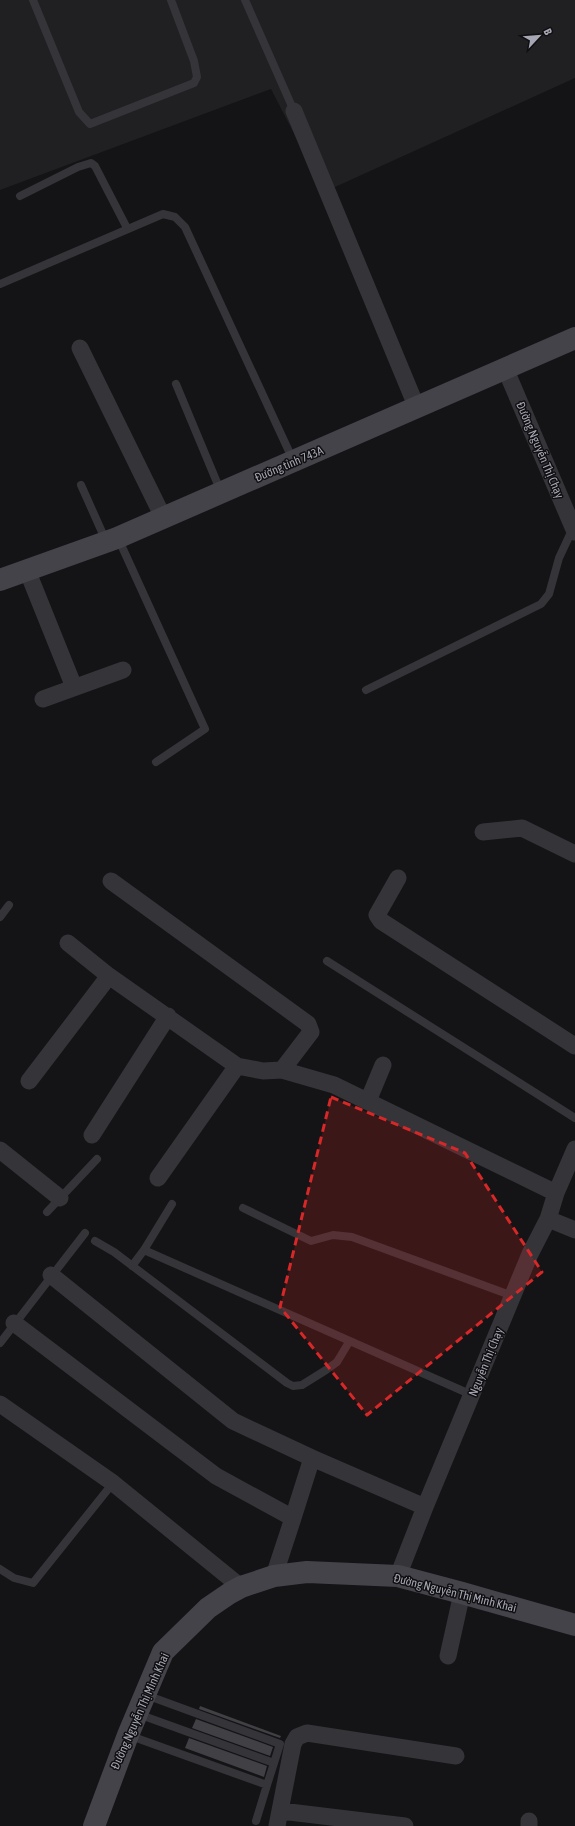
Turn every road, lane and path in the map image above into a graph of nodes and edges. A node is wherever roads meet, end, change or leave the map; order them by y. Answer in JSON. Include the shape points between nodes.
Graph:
{"nodes":[{"id":1,"x":33,"y":0,"type":"edge"},
{"id":2,"x":171,"y":0,"type":"edge"},
{"id":3,"x":245,"y":0,"type":"edge"},
{"id":4,"x":294,"y":111,"type":"joint"},
{"id":5,"x":20,"y":196,"type":"dead end"},
{"id":6,"x":127,"y":228,"type":"junction"},
{"id":7,"x":0,"y":284,"type":"edge"},
{"id":8,"x":575,"y":338,"type":"edge"},
{"id":9,"x":80,"y":348,"type":"dead end"},
{"id":10,"x":506,"y":368,"type":"junction"},
{"id":11,"x":176,"y":384,"type":"dead end"},
{"id":12,"x":417,"y":408,"type":"junction"},
{"id":13,"x":294,"y":462,"type":"junction"},
{"id":14,"x":82,"y":485,"type":"dead end"},
{"id":15,"x":222,"y":493,"type":"junction"},
{"id":16,"x":163,"y":517,"type":"junction"},
{"id":17,"x":574,"y":529,"type":"edge"},
{"id":18,"x":112,"y":540,"type":"junction"},
{"id":19,"x":27,"y":570,"type":"junction"},
{"id":20,"x":0,"y":580,"type":"edge"},
{"id":21,"x":123,"y":670,"type":"dead end"},
{"id":22,"x":74,"y":687,"type":"junction"},
{"id":23,"x":366,"y":690,"type":"dead end"},
{"id":24,"x":43,"y":699,"type":"dead end"},
{"id":25,"x":156,"y":762,"type":"dead end"},
{"id":26,"x":483,"y":832,"type":"dead end"},
{"id":27,"x":575,"y":854,"type":"edge"},
{"id":28,"x":398,"y":878,"type":"dead end"},
{"id":29,"x":111,"y":881,"type":"dead end"},
{"id":30,"x":9,"y":905,"type":"dead end"},
{"id":31,"x":0,"y":917,"type":"edge"},
{"id":32,"x":68,"y":943,"type":"dead end"},
{"id":33,"x":327,"y":961,"type":"dead end"},
{"id":34,"x":109,"y":976,"type":"junction"},
{"id":35,"x":168,"y":1016,"type":"junction"},
{"id":36,"x":575,"y":1046,"type":"edge"},
{"id":37,"x":383,"y":1065,"type":"dead end"},
{"id":38,"x":237,"y":1066,"type":"junction"},
{"id":39,"x":282,"y":1070,"type":"junction"},
{"id":40,"x":29,"y":1081,"type":"dead end"},
{"id":41,"x":368,"y":1101,"type":"junction"},
{"id":42,"x":575,"y":1118,"type":"edge"},
{"id":43,"x":92,"y":1135,"type":"dead end"},
{"id":44,"x":575,"y":1149,"type":"edge"},
{"id":45,"x":0,"y":1150,"type":"edge"},
{"id":46,"x":97,"y":1159,"type":"dead end"},
{"id":47,"x":158,"y":1178,"type":"dead end"},
{"id":48,"x":556,"y":1193,"type":"junction"},
{"id":49,"x":60,"y":1198,"type":"junction"},
{"id":50,"x":172,"y":1204,"type":"dead end"},
{"id":51,"x":243,"y":1208,"type":"dead end"},
{"id":52,"x":47,"y":1212,"type":"dead end"},
{"id":53,"x":548,"y":1219,"type":"junction"},
{"id":54,"x":575,"y":1230,"type":"edge"},
{"id":55,"x":85,"y":1233,"type":"dead end"},
{"id":56,"x":95,"y":1241,"type":"dead end"},
{"id":57,"x":144,"y":1250,"type":"junction"},
{"id":58,"x":132,"y":1266,"type":"junction"},
{"id":59,"x":51,"y":1275,"type":"junction"},
{"id":60,"x":513,"y":1296,"type":"junction"},
{"id":61,"x":14,"y":1323,"type":"junction"},
{"id":62,"x":349,"y":1342,"type":"junction"},
{"id":63,"x":0,"y":1343,"type":"edge"},
{"id":64,"x":472,"y":1395,"type":"junction"},
{"id":65,"x":0,"y":1404,"type":"edge"},
{"id":66,"x":312,"y":1458,"type":"junction"},
{"id":67,"x":113,"y":1482,"type":"junction"},
{"id":68,"x":424,"y":1507,"type":"junction"},
{"id":69,"x":293,"y":1518,"type":"junction"},
{"id":70,"x":0,"y":1569,"type":"edge"},
{"id":71,"x":274,"y":1576,"type":"junction"},
{"id":72,"x":398,"y":1576,"type":"junction"},
{"id":73,"x":240,"y":1587,"type":"junction"},
{"id":74,"x":462,"y":1592,"type":"junction"},
{"id":75,"x":575,"y":1625,"type":"edge"},
{"id":76,"x":448,"y":1656,"type":"dead end"},
{"id":77,"x":141,"y":1704,"type":"junction"},
{"id":78,"x":128,"y":1735,"type":"junction"},
{"id":79,"x":456,"y":1756,"type":"dead end"},
{"id":80,"x":274,"y":1763,"type":"junction"},
{"id":81,"x":267,"y":1786,"type":"junction"},
{"id":82,"x":279,"y":1818,"type":"edge"},
{"id":83,"x":256,"y":1821,"type":"dead end"},
{"id":84,"x":94,"y":1826,"type":"edge"},
{"id":85,"x":405,"y":1826,"type":"edge"}],
"edges":[{"from":1,"to":2,"type":"lane","via":[[79,112],[90,124],[194,83],[197,77],[194,61]]},
{"from":3,"to":4,"type":"lane"},
{"from":4,"to":12,"type":"street"},
{"from":5,"to":6,"type":"lane","via":[[91,163],[111,194]]},
{"from":6,"to":7,"type":"lane"},
{"from":6,"to":13,"type":"lane","via":[[164,214],[176,217],[185,227]]},
{"from":8,"to":10,"type":"main road","name":"Đường tỉnh 743A"},
{"from":9,"to":16,"type":"street"},
{"from":10,"to":12,"type":"main road","name":"Đường tỉnh 743A"},
{"from":10,"to":17,"type":"street","name":"Đường Nguyễn Thị Chạy"},
{"from":11,"to":15,"type":"lane"},
{"from":12,"to":13,"type":"main road","name":"Đường tỉnh 743A"},
{"from":13,"to":15,"type":"main road","name":"Đường tỉnh 743A"},
{"from":14,"to":18,"type":"lane"},
{"from":15,"to":16,"type":"main road","name":"Đường tỉnh 743A"},
{"from":16,"to":18,"type":"main road","name":"Đường tỉnh 743A"},
{"from":17,"to":23,"type":"lane","via":[[559,558],[549,594],[541,604]]},
{"from":18,"to":19,"type":"main road","name":"Đường tỉnh 743A"},
{"from":18,"to":25,"type":"lane","via":[[205,729]]},
{"from":19,"to":20,"type":"main road","name":"Đường tỉnh 743A"},
{"from":19,"to":22,"type":"street"},
{"from":21,"to":22,"type":"street"},
{"from":22,"to":24,"type":"street"},
{"from":26,"to":27,"type":"street","via":[[522,828]]},
{"from":28,"to":36,"type":"street","via":[[377,915],[381,921]]},
{"from":29,"to":39,"type":"street","via":[[308,1024],[311,1032]]},
{"from":30,"to":31,"type":"lane"},
{"from":32,"to":34,"type":"street"},
{"from":33,"to":42,"type":"lane"},
{"from":34,"to":35,"type":"street"},
{"from":34,"to":40,"type":"street"},
{"from":35,"to":38,"type":"street"},
{"from":35,"to":43,"type":"street"},
{"from":37,"to":41,"type":"street"},
{"from":38,"to":39,"type":"street","via":[[263,1071]]},
{"from":38,"to":47,"type":"street"},
{"from":39,"to":41,"type":"street","via":[[334,1085]]},
{"from":41,"to":48,"type":"street"},
{"from":44,"to":48,"type":"street","name":"Nguyễn Thị Chạy"},
{"from":45,"to":49,"type":"street"},
{"from":46,"to":49,"type":"lane"},
{"from":48,"to":53,"type":"street","name":"Nguyễn Thị Chạy"},
{"from":49,"to":52,"type":"lane"},
{"from":50,"to":57,"type":"lane"},
{"from":51,"to":60,"type":"lane","via":[[311,1241],[333,1235],[352,1237]]},
{"from":53,"to":54,"type":"street"},
{"from":53,"to":60,"type":"street","name":"Nguyễn Thị Chạy"},
{"from":55,"to":59,"type":"lane"},
{"from":56,"to":58,"type":"lane"},
{"from":57,"to":58,"type":"lane"},
{"from":57,"to":62,"type":"lane"},
{"from":58,"to":62,"type":"lane","via":[[293,1386],[302,1385],[337,1362]]},
{"from":59,"to":61,"type":"lane"},
{"from":59,"to":66,"type":"street","via":[[233,1421]]},
{"from":60,"to":64,"type":"street","name":"Nguyễn Thị Chạy"},
{"from":61,"to":63,"type":"lane"},
{"from":61,"to":69,"type":"street","via":[[216,1476]]},
{"from":62,"to":64,"type":"lane"},
{"from":64,"to":68,"type":"street","name":"Nguyễn Thị Chạy"},
{"from":65,"to":67,"type":"street"},
{"from":66,"to":68,"type":"street"},
{"from":66,"to":69,"type":"street"},
{"from":67,"to":70,"type":"lane","via":[[33,1583],[14,1578]]},
{"from":67,"to":73,"type":"street"},
{"from":68,"to":72,"type":"street","name":"Nguyễn Thị Chạy"},
{"from":69,"to":71,"type":"street"},
{"from":71,"to":72,"type":"main road","name":"Đường Nguyễn Thị Minh Khai","via":[[308,1572]]},
{"from":71,"to":73,"type":"main road","name":"Đường Nguyễn Thị Minh Khai"},
{"from":72,"to":74,"type":"main road","name":"Đường Nguyễn Thị Minh Khai"},
{"from":73,"to":77,"type":"main road","name":"Đường Nguyễn Thị Minh Khai","via":[[208,1608],[163,1652]]},
{"from":74,"to":75,"type":"main road","name":"Đường Nguyễn Thị Minh Khai"},
{"from":74,"to":76,"type":"street"},
{"from":77,"to":78,"type":"main road","name":"Đường Nguyễn Thị Minh Khai"},
{"from":77,"to":80,"type":"lane"},
{"from":77,"to":80,"type":"lane","via":[[280,1744]]},
{"from":78,"to":81,"type":"lane"},
{"from":78,"to":84,"type":"main road","name":"Đường Nguyễn Thị Minh Khai"},
{"from":79,"to":82,"type":"street","via":[[307,1733],[296,1737],[293,1744]]},
{"from":80,"to":81,"type":"lane"},
{"from":81,"to":83,"type":"lane"},
{"from":82,"to":85,"type":"street"}]}
